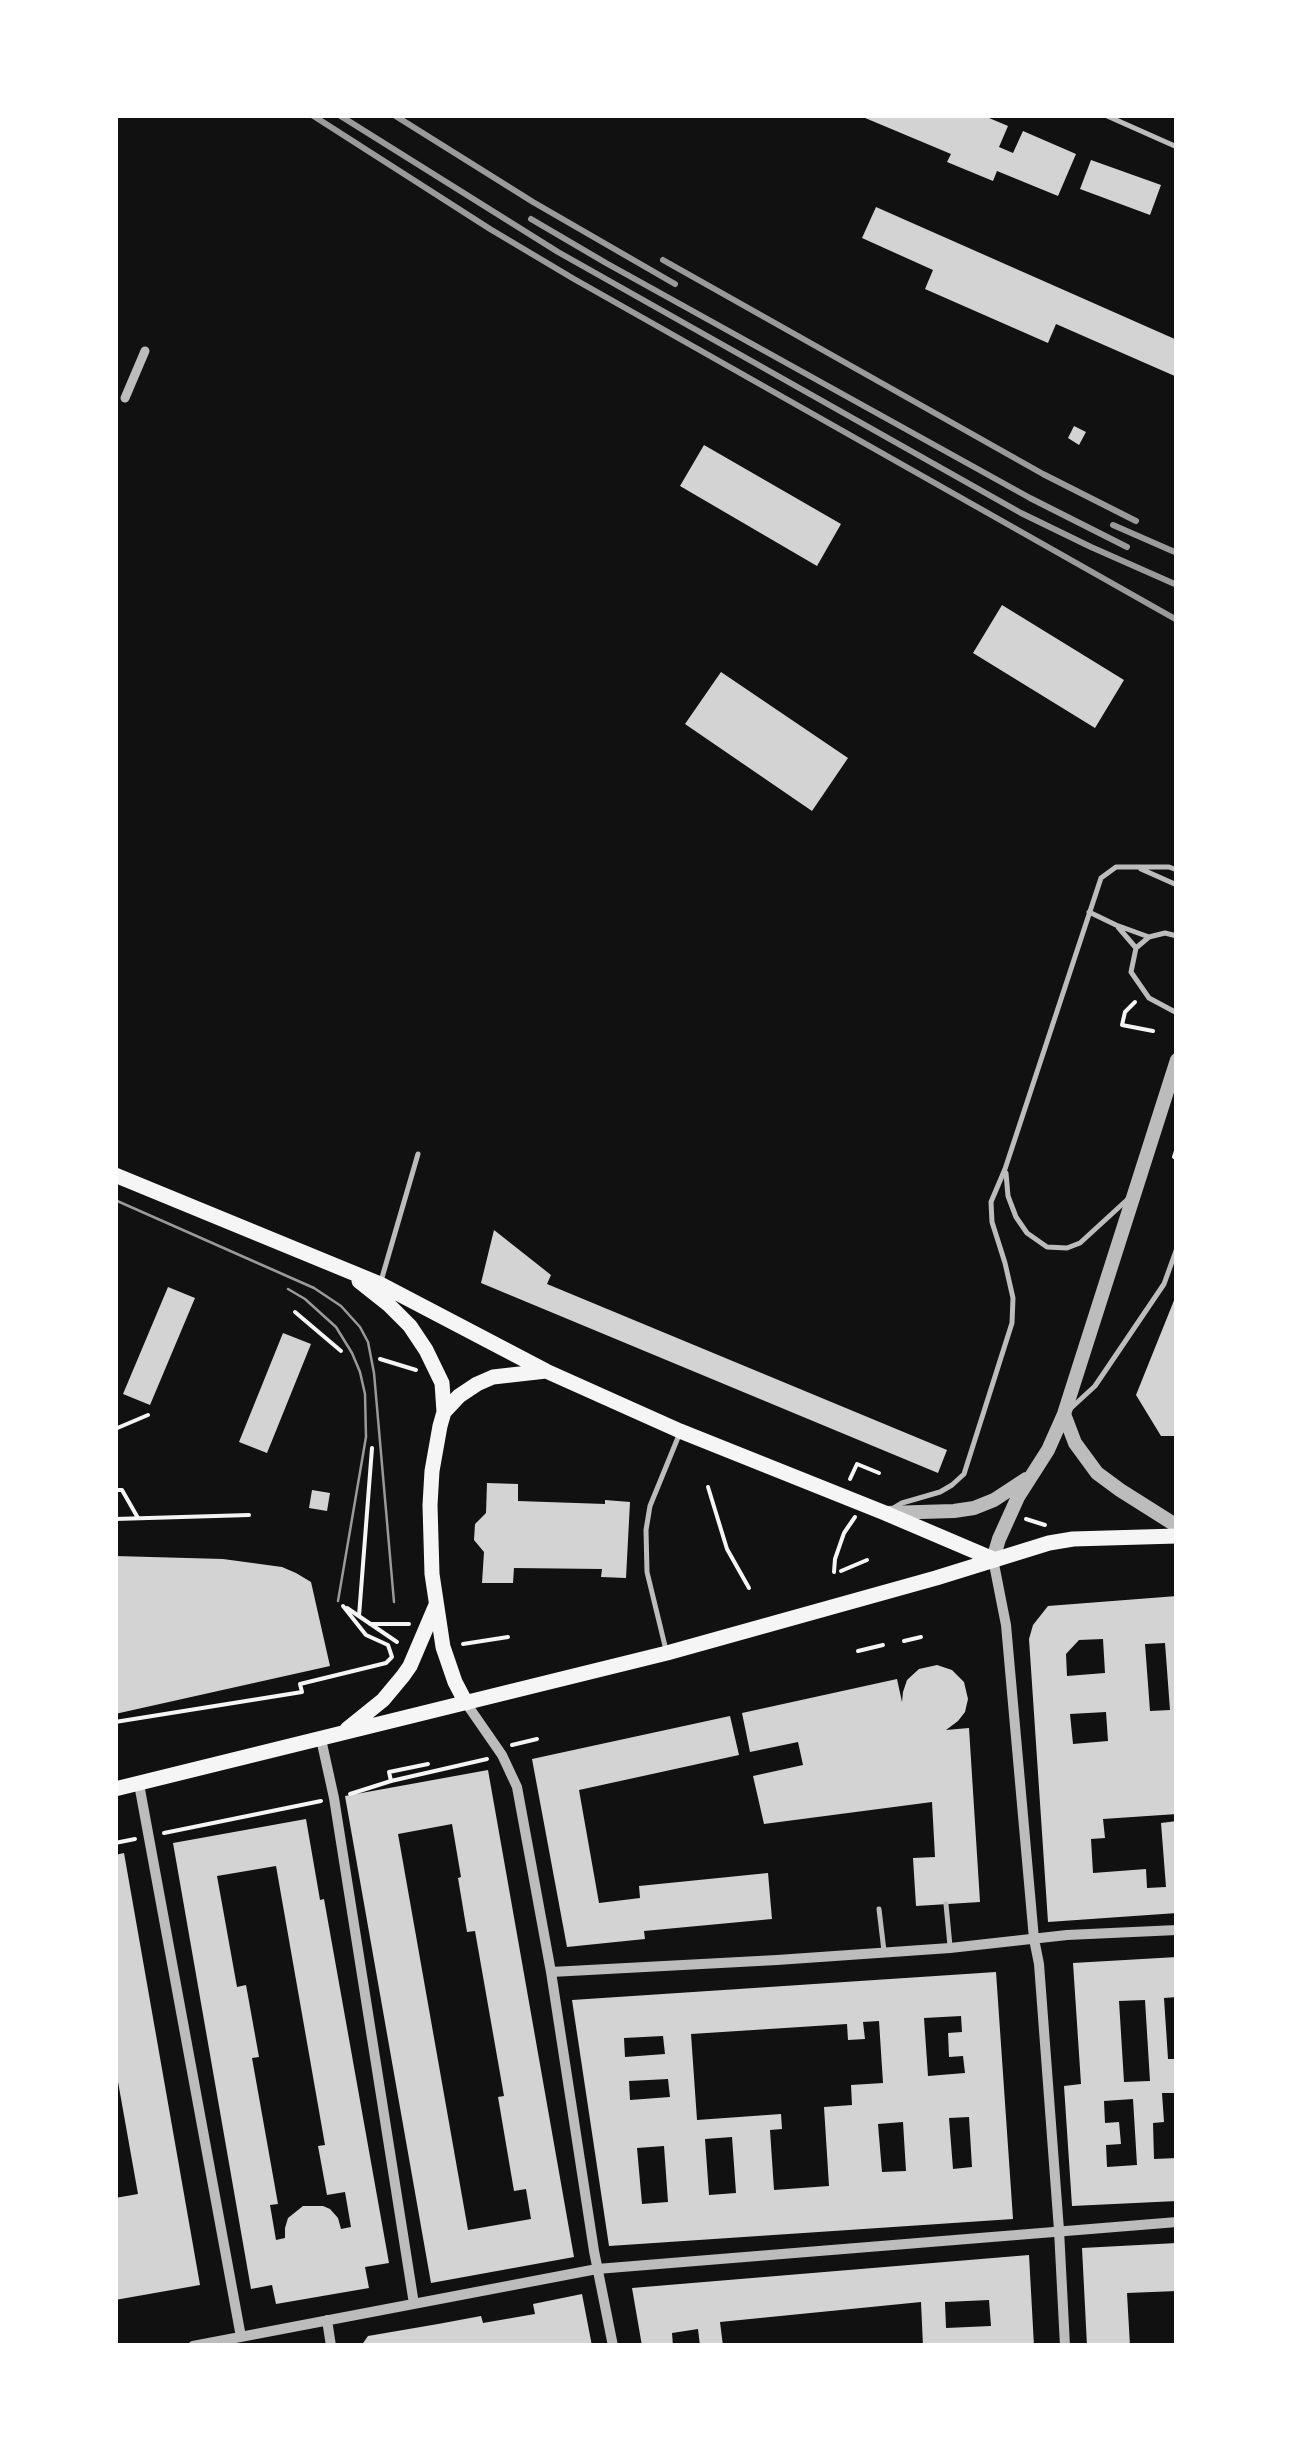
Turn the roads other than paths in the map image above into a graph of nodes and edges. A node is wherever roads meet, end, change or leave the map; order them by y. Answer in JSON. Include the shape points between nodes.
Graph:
{"nodes":[{"id":1,"x":1105,"y":115,"type":"edge"},
{"id":2,"x":1177,"y":147,"type":"edge"},
{"id":3,"x":145,"y":351,"type":"dead end"},
{"id":4,"x":124,"y":398,"type":"dead end"},
{"id":5,"x":1138,"y":867,"type":"junction"},
{"id":6,"x":1177,"y":870,"type":"edge"},
{"id":7,"x":1177,"y":885,"type":"edge"},
{"id":8,"x":1089,"y":912,"type":"junction"},
{"id":9,"x":1116,"y":925,"type":"junction"},
{"id":10,"x":1177,"y":936,"type":"edge"},
{"id":11,"x":1149,"y":937,"type":"junction"},
{"id":12,"x":1136,"y":948,"type":"junction"},
{"id":13,"x":1177,"y":1013,"type":"edge"},
{"id":14,"x":1177,"y":1060,"type":"edge"},
{"id":15,"x":418,"y":1154,"type":"dead end"},
{"id":16,"x":1006,"y":1169,"type":"junction"},
{"id":17,"x":115,"y":1174,"type":"edge"},
{"id":18,"x":1134,"y":1194,"type":"junction"},
{"id":19,"x":1177,"y":1248,"type":"edge"},
{"id":20,"x":341,"y":1267,"type":"junction"},
{"id":21,"x":380,"y":1284,"type":"junction"},
{"id":22,"x":546,"y":1371,"type":"junction"},
{"id":23,"x":444,"y":1412,"type":"junction"},
{"id":24,"x":1064,"y":1414,"type":"junction"},
{"id":25,"x":680,"y":1431,"type":"junction"},
{"id":26,"x":1030,"y":1476,"type":"junction"},
{"id":27,"x":885,"y":1513,"type":"junction"},
{"id":28,"x":1177,"y":1526,"type":"edge"},
{"id":29,"x":1177,"y":1536,"type":"edge"},
{"id":30,"x":993,"y":1559,"type":"junction"},
{"id":31,"x":436,"y":1605,"type":"junction"},
{"id":32,"x":667,"y":1653,"type":"junction"},
{"id":33,"x":466,"y":1703,"type":"junction"},
{"id":34,"x":341,"y":1734,"type":"junction"},
{"id":35,"x":321,"y":1739,"type":"junction"},
{"id":36,"x":139,"y":1784,"type":"junction"},
{"id":37,"x":115,"y":1789,"type":"edge"},
{"id":38,"x":946,"y":1904,"type":"dead end"},
{"id":39,"x":879,"y":1909,"type":"dead end"},
{"id":40,"x":1177,"y":1930,"type":"edge"},
{"id":41,"x":1034,"y":1939,"type":"junction"},
{"id":42,"x":950,"y":1948,"type":"junction"},
{"id":43,"x":885,"y":1953,"type":"junction"},
{"id":44,"x":551,"y":1972,"type":"junction"},
{"id":45,"x":1177,"y":2222,"type":"edge"},
{"id":46,"x":1059,"y":2230,"type":"junction"},
{"id":47,"x":598,"y":2269,"type":"junction"},
{"id":48,"x":414,"y":2304,"type":"junction"},
{"id":49,"x":327,"y":2320,"type":"junction"},
{"id":50,"x":241,"y":2337,"type":"junction"},
{"id":51,"x":193,"y":2346,"type":"edge"},
{"id":52,"x":331,"y":2346,"type":"edge"},
{"id":53,"x":613,"y":2346,"type":"edge"},
{"id":54,"x":1064,"y":2346,"type":"edge"}],
"edges":[{"from":1,"to":2,"type":"lane"},
{"from":3,"to":4,"type":"street"},
{"from":5,"to":6,"type":"lane"},
{"from":5,"to":7,"type":"lane"},
{"from":5,"to":8,"type":"lane","via":[[1116,867],[1101,878]]},
{"from":8,"to":9,"type":"lane"},
{"from":8,"to":16,"type":"lane"},
{"from":9,"to":11,"type":"lane"},
{"from":9,"to":12,"type":"lane"},
{"from":10,"to":11,"type":"lane"},
{"from":11,"to":12,"type":"lane"},
{"from":12,"to":13,"type":"lane","via":[[1131,972],[1149,998]]},
{"from":14,"to":18,"type":"street"},
{"from":15,"to":21,"type":"lane"},
{"from":16,"to":18,"type":"lane","via":[[1016,1216],[1047,1247],[1080,1243]]},
{"from":16,"to":27,"type":"lane","via":[[991,1202],[1013,1298],[1012,1323],[964,1474],[940,1492]]},
{"from":17,"to":20,"type":"main road"},
{"from":18,"to":24,"type":"street"},
{"from":19,"to":24,"type":"lane","via":[[1164,1284],[1095,1386]]},
{"from":20,"to":21,"type":"main road"},
{"from":20,"to":23,"type":"main road","via":[[410,1326],[442,1384]]},
{"from":21,"to":22,"type":"main road"},
{"from":22,"to":23,"type":"main road","via":[[476,1384]]},
{"from":22,"to":25,"type":"main road"},
{"from":23,"to":31,"type":"main road","via":[[430,1504]]},
{"from":24,"to":26,"type":"street"},
{"from":24,"to":28,"type":"street","via":[[1075,1444],[1097,1473]]},
{"from":25,"to":27,"type":"main road"},
{"from":25,"to":32,"type":"lane","via":[[646,1530],[646,1572]]},
{"from":26,"to":27,"type":"street","via":[[974,1508]]},
{"from":26,"to":30,"type":"street"},
{"from":27,"to":30,"type":"main road"},
{"from":29,"to":30,"type":"main road","via":[[1073,1538]]},
{"from":30,"to":32,"type":"main road"},
{"from":30,"to":41,"type":"street","via":[[1006,1626]]},
{"from":31,"to":33,"type":"main road","via":[[448,1662]]},
{"from":31,"to":34,"type":"main road","via":[[403,1676]]},
{"from":32,"to":33,"type":"main road"},
{"from":33,"to":34,"type":"main road"},
{"from":33,"to":44,"type":"street","via":[[504,1750],[516,1787]]},
{"from":34,"to":35,"type":"main road"},
{"from":35,"to":36,"type":"main road"},
{"from":35,"to":48,"type":"street"},
{"from":36,"to":37,"type":"main road"},
{"from":36,"to":50,"type":"street"},
{"from":38,"to":42,"type":"lane"},
{"from":39,"to":43,"type":"lane"},
{"from":40,"to":41,"type":"street"},
{"from":41,"to":42,"type":"street"},
{"from":41,"to":46,"type":"street"},
{"from":42,"to":43,"type":"street"},
{"from":43,"to":44,"type":"street"},
{"from":44,"to":47,"type":"street"},
{"from":45,"to":46,"type":"street"},
{"from":46,"to":47,"type":"street"},
{"from":46,"to":54,"type":"street"},
{"from":47,"to":48,"type":"street"},
{"from":47,"to":53,"type":"street"},
{"from":48,"to":49,"type":"street"},
{"from":49,"to":50,"type":"street"},
{"from":49,"to":52,"type":"street"},
{"from":50,"to":51,"type":"street"}]}
